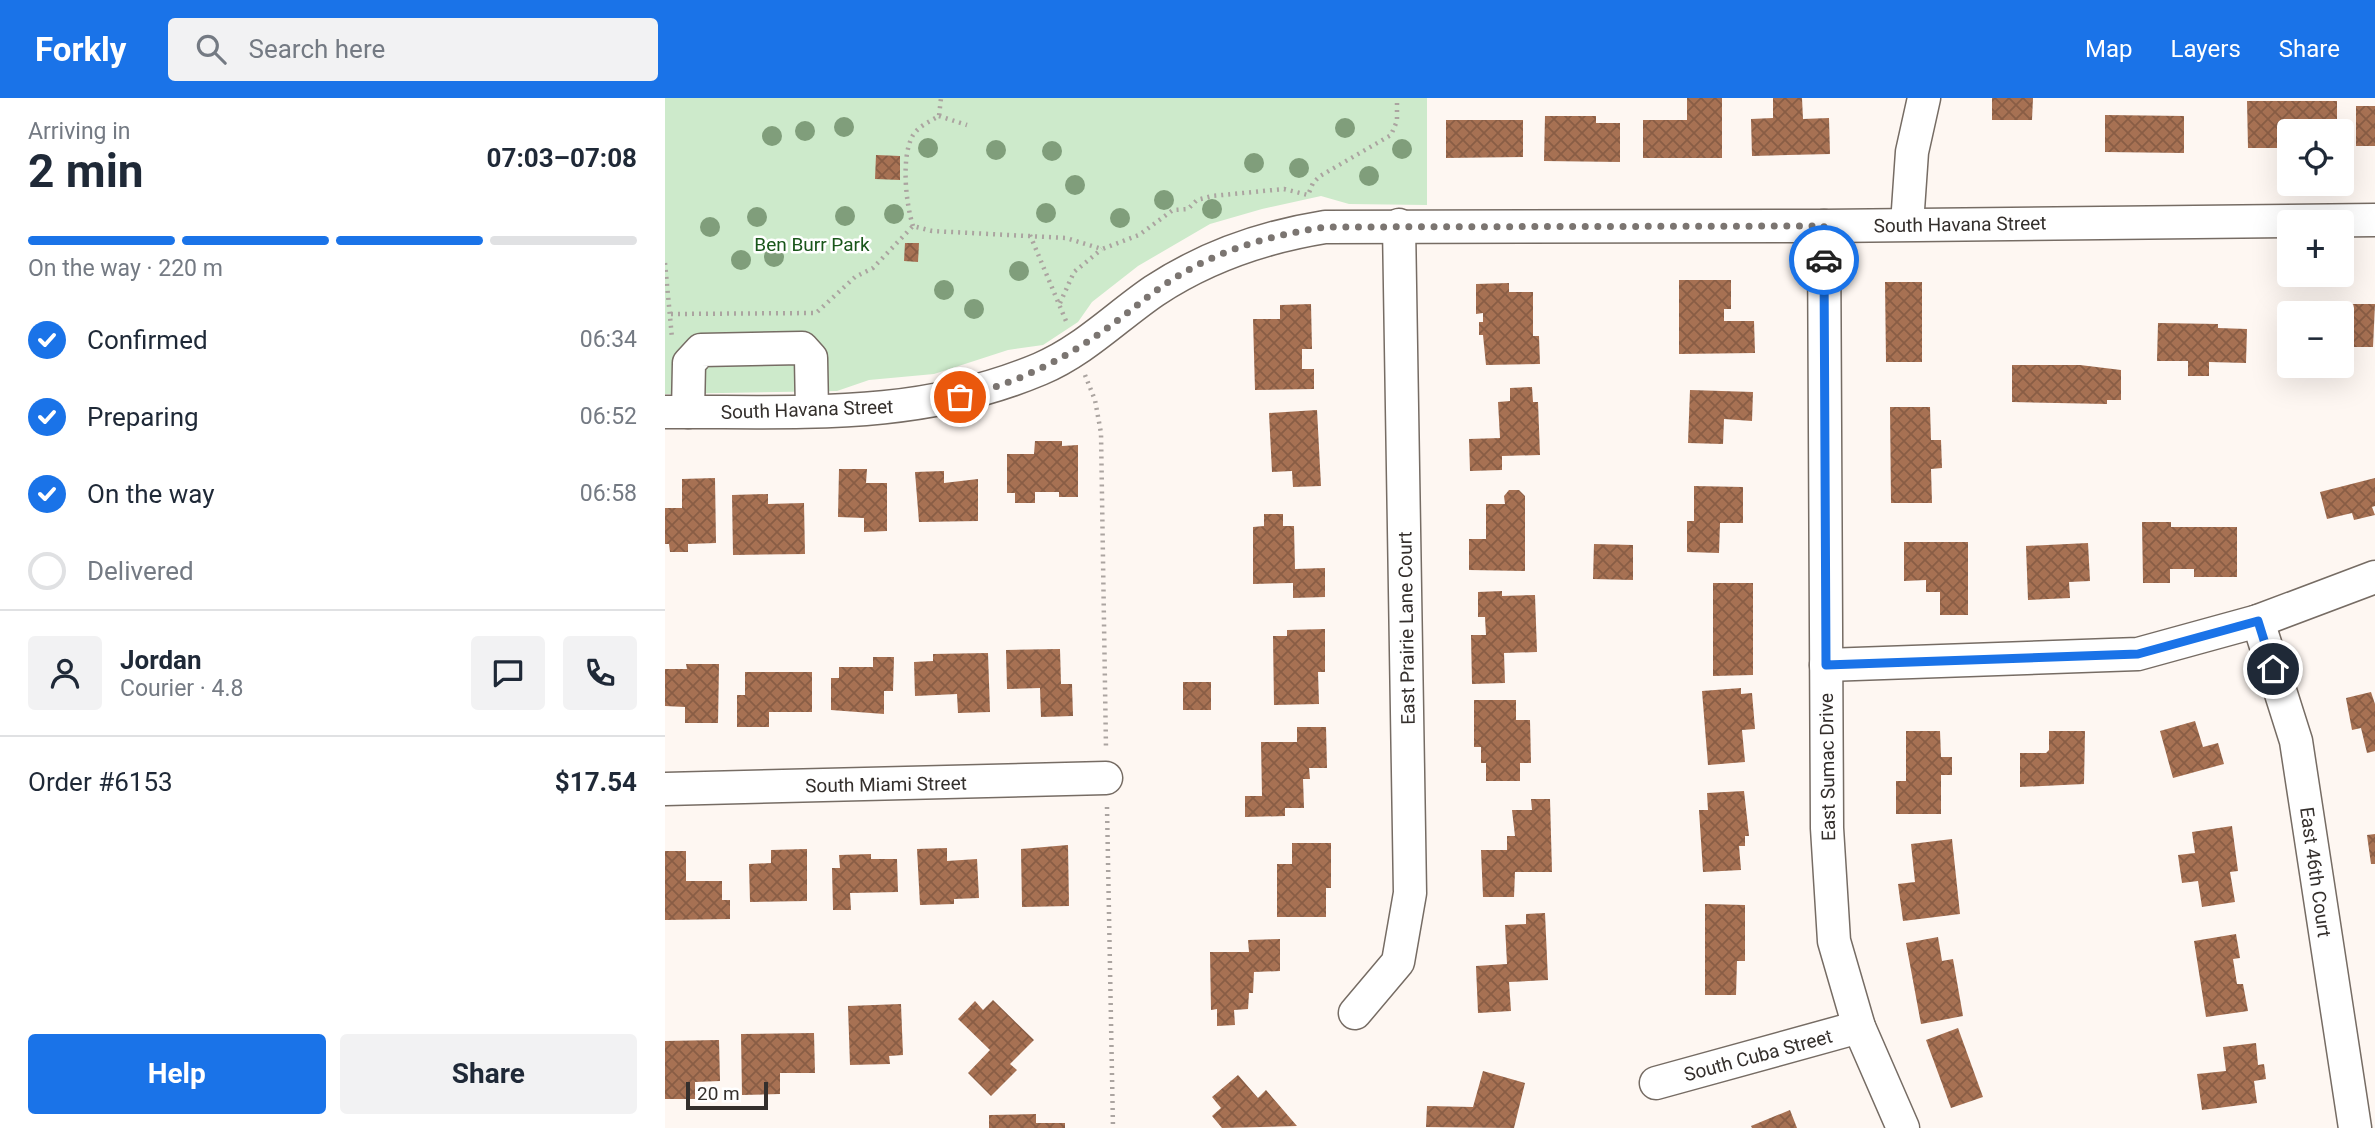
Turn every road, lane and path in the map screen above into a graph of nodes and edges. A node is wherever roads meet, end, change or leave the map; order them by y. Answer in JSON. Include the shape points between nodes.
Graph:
{"nodes":[{"id":1,"x":940,"y":98,"type":"edge"},
{"id":2,"x":1397,"y":98,"type":"edge"},
{"id":3,"x":1924,"y":98,"type":"edge"},
{"id":4,"x":939,"y":116,"type":"junction"},
{"id":5,"x":967,"y":125,"type":"dead end"},
{"id":6,"x":2375,"y":220,"type":"edge"},
{"id":7,"x":1907,"y":224,"type":"junction"},
{"id":8,"x":1399,"y":225,"type":"junction"},
{"id":9,"x":913,"y":226,"type":"junction"},
{"id":10,"x":1824,"y":226,"type":"junction"},
{"id":11,"x":1030,"y":235,"type":"junction"},
{"id":12,"x":1102,"y":249,"type":"junction"},
{"id":13,"x":665,"y":263,"type":"edge"},
{"id":14,"x":1059,"y":303,"type":"junction"},
{"id":15,"x":671,"y":314,"type":"junction"},
{"id":16,"x":1069,"y":337,"type":"junction"},
{"id":17,"x":671,"y":347,"type":"dead end"},
{"id":18,"x":813,"y":411,"type":"junction"},
{"id":19,"x":677,"y":412,"type":"edge"},
{"id":20,"x":2375,"y":577,"type":"edge"},
{"id":21,"x":2258,"y":621,"type":"junction"},
{"id":22,"x":1826,"y":665,"type":"junction"},
{"id":23,"x":1106,"y":778,"type":"junction"},
{"id":24,"x":665,"y":789,"type":"edge"},
{"id":25,"x":1355,"y":1013,"type":"dead end"},
{"id":26,"x":1859,"y":1027,"type":"junction"},
{"id":27,"x":1656,"y":1083,"type":"dead end"},
{"id":28,"x":1113,"y":1128,"type":"edge"},
{"id":29,"x":1903,"y":1128,"type":"edge"},
{"id":30,"x":2355,"y":1128,"type":"edge"}],
"edges":[{"from":1,"to":4,"type":"path"},
{"from":2,"to":12,"type":"path","via":[[1397,121],[1391,135],[1320,176],[1308,195],[1284,189],[1212,196],[1197,200],[1188,209],[1173,210],[1139,234]]},
{"from":3,"to":7,"type":"street","via":[[1912,152]]},
{"from":4,"to":5,"type":"path"},
{"from":4,"to":9,"type":"path","via":[[918,128],[909,146],[906,202]]},
{"from":6,"to":7,"type":"street","name":"South Havana Street"},
{"from":7,"to":10,"type":"street","name":"South Havana Street"},
{"from":8,"to":10,"type":"street","name":"South Havana Street"},
{"from":8,"to":16,"type":"street","name":"South Havana Street","via":[[1325,227],[1273,236],[1213,257]]},
{"from":8,"to":25,"type":"street","name":"East Prairie Lane Court","via":[[1410,893],[1398,962]]},
{"from":9,"to":11,"type":"path","via":[[932,231]]},
{"from":9,"to":15,"type":"path","via":[[873,268],[855,277],[816,313]]},
{"from":10,"to":22,"type":"street","name":"East Sumac Drive"},
{"from":11,"to":12,"type":"path","via":[[1066,238]]},
{"from":11,"to":14,"type":"path"},
{"from":12,"to":14,"type":"path","via":[[1074,272]]},
{"from":13,"to":15,"type":"path"},
{"from":14,"to":16,"type":"path"},
{"from":15,"to":17,"type":"path"},
{"from":16,"to":18,"type":"street","name":"South Havana Street","via":[[1043,368],[982,392],[865,411]]},
{"from":16,"to":23,"type":"path","via":[[1095,400],[1101,433]]},
{"from":18,"to":19,"type":"street","name":"South Havana Street"},
{"from":18,"to":19,"type":"street","via":[[811,358],[802,348],[701,350],[689,362]]},
{"from":20,"to":21,"type":"street"},
{"from":21,"to":22,"type":"street","via":[[2138,654]]},
{"from":21,"to":30,"type":"street","name":"East 46th Court","via":[[2297,741]]},
{"from":22,"to":26,"type":"street","name":"East Sumac Drive","via":[[1827,828],[1834,941]]},
{"from":23,"to":24,"type":"street","name":"South Miami Street"},
{"from":23,"to":28,"type":"path"},
{"from":26,"to":27,"type":"street","name":"South Cuba Street"},
{"from":26,"to":29,"type":"street","name":"East Sumac Drive"}]}
